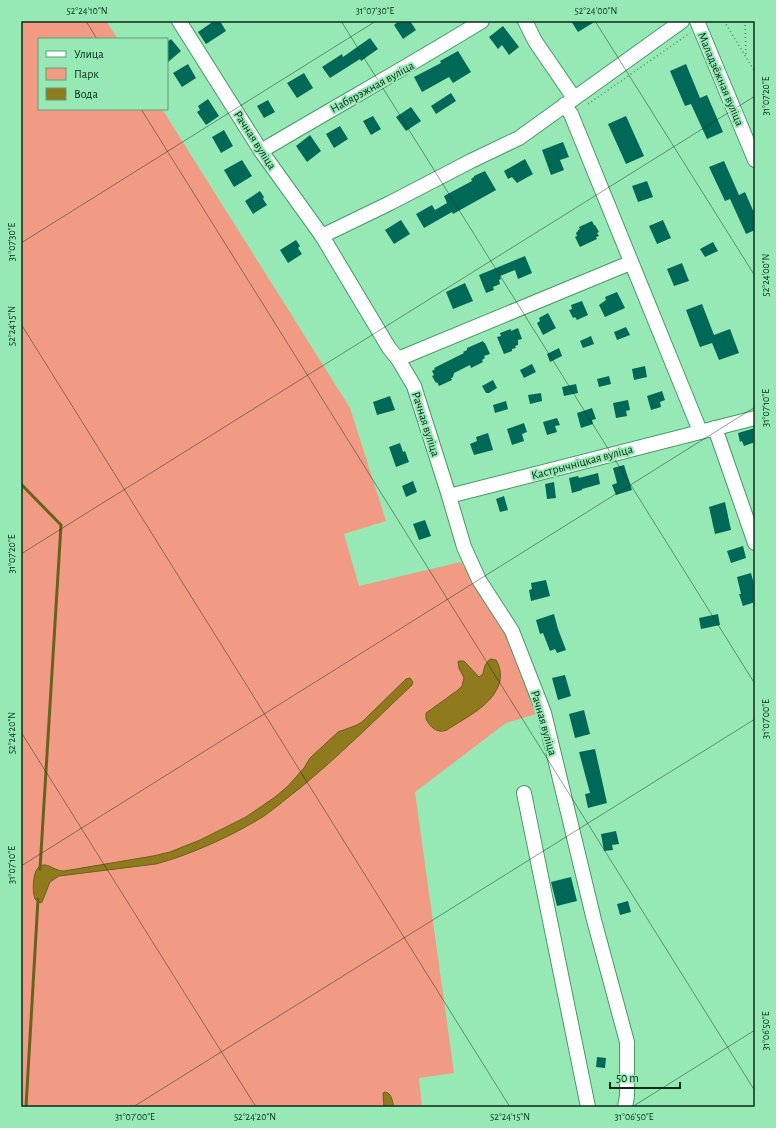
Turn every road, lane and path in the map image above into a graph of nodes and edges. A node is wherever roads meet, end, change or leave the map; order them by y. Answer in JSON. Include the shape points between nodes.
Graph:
{"nodes":[{"id":1,"x":482,"y":21,"type":"edge"},
{"id":2,"x":525,"y":21,"type":"edge"},
{"id":3,"x":682,"y":21,"type":"edge"},
{"id":4,"x":724,"y":21,"type":"edge"},
{"id":5,"x":745,"y":21,"type":"edge"},
{"id":6,"x":183,"y":22,"type":"edge"},
{"id":7,"x":698,"y":23,"type":"edge"},
{"id":8,"x":746,"y":58,"type":"junction"},
{"id":9,"x":755,"y":72,"type":"edge"},
{"id":10,"x":569,"y":102,"type":"junction"},
{"id":11,"x":588,"y":104,"type":"dead end"},
{"id":12,"x":261,"y":151,"type":"junction"},
{"id":13,"x":755,"y":160,"type":"edge"},
{"id":14,"x":322,"y":236,"type":"junction"},
{"id":15,"x":630,"y":263,"type":"junction"},
{"id":16,"x":398,"y":359,"type":"junction"},
{"id":17,"x":755,"y":418,"type":"edge"},
{"id":18,"x":715,"y":428,"type":"junction"},
{"id":19,"x":700,"y":431,"type":"junction"},
{"id":20,"x":449,"y":496,"type":"junction"},
{"id":21,"x":755,"y":543,"type":"edge"},
{"id":22,"x":524,"y":793,"type":"dead end"},
{"id":23,"x":588,"y":1107,"type":"edge"},
{"id":24,"x":625,"y":1107,"type":"edge"}],
"edges":[{"from":1,"to":12,"type":"street","name":"Набярэжная вуліца"},
{"from":2,"to":10,"type":"street"},
{"from":3,"to":10,"type":"street"},
{"from":4,"to":8,"type":"path"},
{"from":5,"to":8,"type":"path"},
{"from":6,"to":12,"type":"street","name":"Рачная вуліца"},
{"from":7,"to":11,"type":"path"},
{"from":7,"to":13,"type":"street","name":"Маладзёжная вуліца"},
{"from":8,"to":9,"type":"path"},
{"from":10,"to":14,"type":"street","via":[[519,138]]},
{"from":10,"to":15,"type":"street","via":[[571,114]]},
{"from":12,"to":14,"type":"street","name":"Рачная вуліца"},
{"from":14,"to":16,"type":"street","name":"Рачная вуліца"},
{"from":15,"to":16,"type":"street"},
{"from":15,"to":19,"type":"street"},
{"from":16,"to":20,"type":"street","name":"Рачная вуліца","via":[[414,386]]},
{"from":17,"to":18,"type":"street","name":"Кастрычніцкая вуліца"},
{"from":18,"to":19,"type":"street","name":"Кастрычніцкая вуліца"},
{"from":18,"to":21,"type":"street"},
{"from":19,"to":20,"type":"street","name":"Кастрычніцкая вуліца"},
{"from":20,"to":24,"type":"street","name":"Рачная вуліца","via":[[467,554],[479,580],[512,631],[544,713],[594,920],[627,1042]]},
{"from":22,"to":23,"type":"street"}]}
